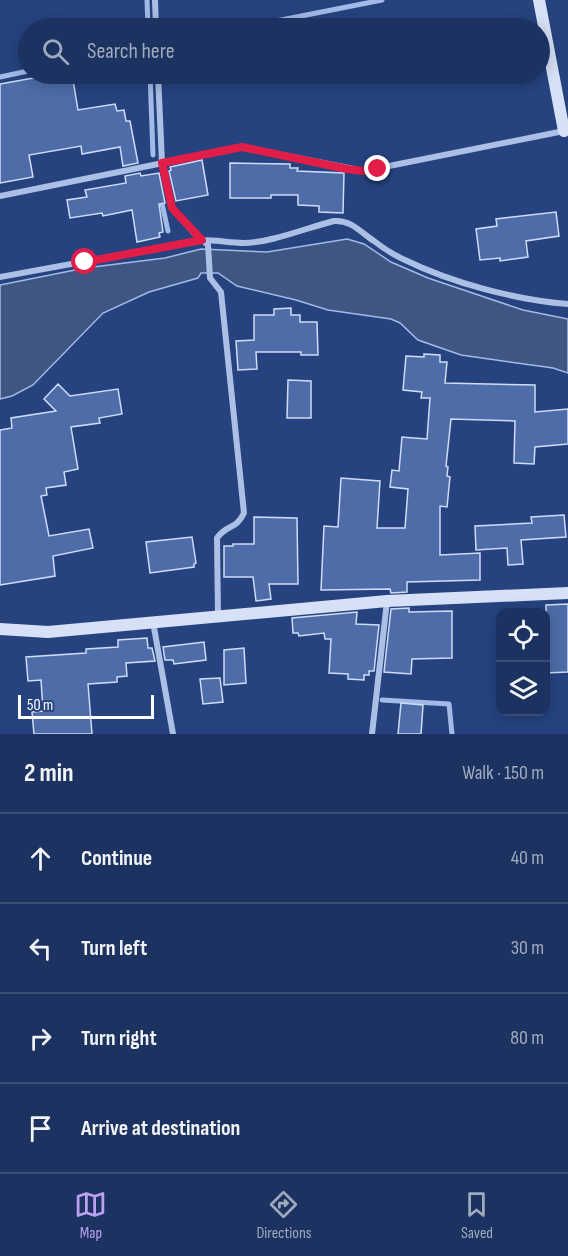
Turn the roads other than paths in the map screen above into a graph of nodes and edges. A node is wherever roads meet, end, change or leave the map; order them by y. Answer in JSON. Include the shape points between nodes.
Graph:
{"nodes":[{"id":1,"x":155,"y":0,"type":"edge"},
{"id":2,"x":539,"y":0,"type":"edge"},
{"id":3,"x":156,"y":18,"type":"edge"},
{"id":4,"x":543,"y":18,"type":"edge"},
{"id":5,"x":550,"y":53,"type":"edge"},
{"id":6,"x":158,"y":84,"type":"edge"},
{"id":7,"x":566,"y":130,"type":"edge"},
{"id":8,"x":162,"y":163,"type":"junction"},
{"id":9,"x":0,"y":196,"type":"edge"},
{"id":10,"x":202,"y":240,"type":"junction"},
{"id":11,"x":0,"y":278,"type":"edge"},
{"id":12,"x":568,"y":304,"type":"edge"},
{"id":13,"x":568,"y":593,"type":"edge"},
{"id":14,"x":387,"y":601,"type":"junction"},
{"id":15,"x":218,"y":616,"type":"junction"},
{"id":16,"x":153,"y":622,"type":"junction"},
{"id":17,"x":0,"y":629,"type":"edge"},
{"id":18,"x":173,"y":734,"type":"edge"},
{"id":19,"x":372,"y":734,"type":"edge"}],
"edges":[{"from":1,"to":3,"type":"street"},
{"from":2,"to":4,"type":"street"},
{"from":5,"to":7,"type":"street"},
{"from":6,"to":8,"type":"street"},
{"from":7,"to":8,"type":"street","via":[[364,171],[242,147]]},
{"from":8,"to":9,"type":"street"},
{"from":8,"to":10,"type":"street","via":[[172,208]]},
{"from":10,"to":11,"type":"street"},
{"from":10,"to":12,"type":"street","via":[[259,241],[343,220],[404,260],[449,279],[537,302]]},
{"from":10,"to":15,"type":"street","via":[[208,245],[210,278],[222,292],[244,513],[240,523],[221,531],[217,538]]},
{"from":13,"to":14,"type":"street"},
{"from":14,"to":15,"type":"street"},
{"from":14,"to":19,"type":"street"},
{"from":15,"to":16,"type":"street"},
{"from":16,"to":17,"type":"street","via":[[48,632]]},
{"from":16,"to":18,"type":"street"}]}
